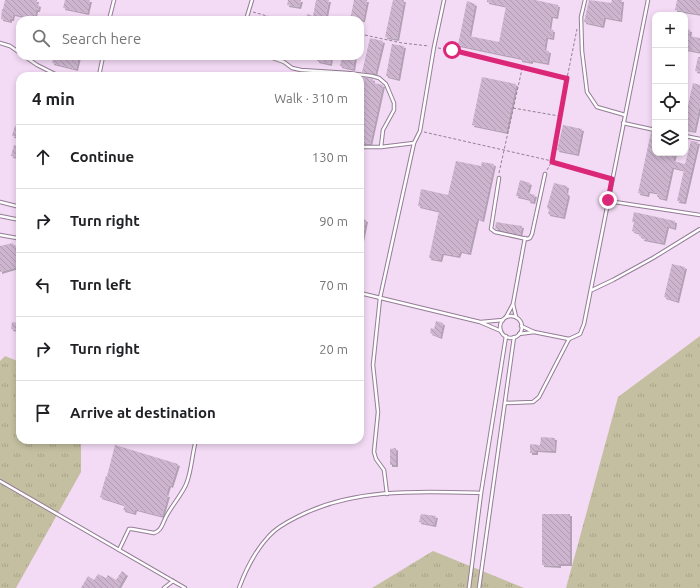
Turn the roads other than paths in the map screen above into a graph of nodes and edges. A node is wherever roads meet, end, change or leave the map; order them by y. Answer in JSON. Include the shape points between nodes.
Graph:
{"nodes":[{"id":1,"x":114,"y":0,"type":"edge"},
{"id":2,"x":252,"y":0,"type":"edge"},
{"id":3,"x":444,"y":0,"type":"edge"},
{"id":4,"x":585,"y":0,"type":"edge"},
{"id":5,"x":648,"y":0,"type":"edge"},
{"id":6,"x":110,"y":16,"type":"edge"},
{"id":7,"x":247,"y":16,"type":"edge"},
{"id":8,"x":0,"y":43,"type":"edge"},
{"id":9,"x":16,"y":50,"type":"edge"},
{"id":10,"x":30,"y":60,"type":"edge"},
{"id":11,"x":102,"y":60,"type":"edge"},
{"id":12,"x":278,"y":60,"type":"edge"},
{"id":13,"x":51,"y":72,"type":"edge"},
{"id":14,"x":100,"y":72,"type":"edge"},
{"id":15,"x":332,"y":72,"type":"edge"},
{"id":16,"x":364,"y":75,"type":"edge"},
{"id":17,"x":625,"y":115,"type":"junction"},
{"id":18,"x":623,"y":123,"type":"junction"},
{"id":19,"x":652,"y":129,"type":"edge"},
{"id":20,"x":688,"y":137,"type":"edge"},
{"id":21,"x":700,"y":139,"type":"edge"},
{"id":22,"x":414,"y":143,"type":"junction"},
{"id":23,"x":364,"y":147,"type":"edge"},
{"id":24,"x":382,"y":147,"type":"junction"},
{"id":25,"x":545,"y":174,"type":"road end"},
{"id":26,"x":499,"y":178,"type":"road end"},
{"id":27,"x":608,"y":200,"type":"junction"},
{"id":28,"x":0,"y":202,"type":"edge"},
{"id":29,"x":16,"y":206,"type":"edge"},
{"id":30,"x":700,"y":215,"type":"edge"},
{"id":31,"x":0,"y":216,"type":"edge"},
{"id":32,"x":16,"y":219,"type":"edge"},
{"id":33,"x":700,"y":229,"type":"edge"},
{"id":34,"x":0,"y":235,"type":"edge"},
{"id":35,"x":16,"y":238,"type":"edge"},
{"id":36,"x":525,"y":238,"type":"junction"},
{"id":37,"x":592,"y":290,"type":"junction"},
{"id":38,"x":364,"y":294,"type":"edge"},
{"id":39,"x":380,"y":298,"type":"junction"},
{"id":40,"x":513,"y":304,"type":"junction"},
{"id":41,"x":506,"y":317,"type":"junction"},
{"id":42,"x":516,"y":318,"type":"junction"},
{"id":43,"x":502,"y":320,"type":"junction"},
{"id":44,"x":480,"y":322,"type":"junction"},
{"id":45,"x":521,"y":326,"type":"junction"},
{"id":46,"x":501,"y":332,"type":"junction"},
{"id":47,"x":534,"y":332,"type":"junction"},
{"id":48,"x":518,"y":334,"type":"junction"},
{"id":49,"x":506,"y":336,"type":"junction"},
{"id":50,"x":514,"y":337,"type":"junction"},
{"id":51,"x":569,"y":339,"type":"junction"},
{"id":52,"x":505,"y":403,"type":"junction"},
{"id":53,"x":195,"y":444,"type":"edge"},
{"id":54,"x":0,"y":481,"type":"edge"},
{"id":55,"x":481,"y":493,"type":"junction"},
{"id":56,"x":387,"y":494,"type":"junction"},
{"id":57,"x":120,"y":550,"type":"junction"},
{"id":58,"x":173,"y":581,"type":"junction"},
{"id":59,"x":164,"y":588,"type":"edge"},
{"id":60,"x":184,"y":588,"type":"edge"},
{"id":61,"x":239,"y":588,"type":"edge"},
{"id":62,"x":470,"y":588,"type":"edge"},
{"id":63,"x":479,"y":588,"type":"edge"}],
"edges":[{"from":1,"to":6,"type":"lane"},
{"from":2,"to":7,"type":"lane"},
{"from":3,"to":22,"type":"lane","via":[[420,131]]},
{"from":4,"to":17,"type":"lane","via":[[581,17],[581,40],[588,92],[597,107]]},
{"from":5,"to":17,"type":"lane"},
{"from":8,"to":9,"type":"lane"},
{"from":10,"to":13,"type":"lane"},
{"from":11,"to":14,"type":"lane"},
{"from":12,"to":15,"type":"lane","via":[[300,70]]},
{"from":16,"to":24,"type":"lane","via":[[380,78],[386,84],[394,103],[394,110],[383,130]]},
{"from":17,"to":18,"type":"lane"},
{"from":18,"to":19,"type":"lane"},
{"from":18,"to":27,"type":"lane"},
{"from":20,"to":21,"type":"lane"},
{"from":22,"to":24,"type":"lane"},
{"from":22,"to":39,"type":"lane"},
{"from":23,"to":24,"type":"lane"},
{"from":25,"to":36,"type":"lane","via":[[532,234],[530,238]]},
{"from":26,"to":36,"type":"lane","via":[[491,229]]},
{"from":27,"to":30,"type":"lane"},
{"from":27,"to":37,"type":"lane"},
{"from":28,"to":29,"type":"lane"},
{"from":31,"to":32,"type":"lane"},
{"from":33,"to":37,"type":"lane","via":[[653,258]]},
{"from":34,"to":35,"type":"lane"},
{"from":36,"to":40,"type":"lane"},
{"from":37,"to":51,"type":"lane","via":[[580,334]]},
{"from":38,"to":39,"type":"lane"},
{"from":39,"to":44,"type":"lane"},
{"from":39,"to":56,"type":"lane","via":[[373,365],[378,412],[374,452],[384,470]]},
{"from":40,"to":41,"type":"lane"},
{"from":40,"to":42,"type":"lane"},
{"from":41,"to":42,"type":"lane"},
{"from":41,"to":43,"type":"lane"},
{"from":42,"to":45,"type":"lane"},
{"from":43,"to":44,"type":"lane"},
{"from":43,"to":46,"type":"lane"},
{"from":44,"to":46,"type":"lane"},
{"from":45,"to":47,"type":"lane"},
{"from":45,"to":48,"type":"lane"},
{"from":46,"to":49,"type":"lane"},
{"from":47,"to":48,"type":"lane"},
{"from":47,"to":51,"type":"lane"},
{"from":48,"to":50,"type":"lane"},
{"from":49,"to":50,"type":"lane"},
{"from":49,"to":55,"type":"lane"},
{"from":50,"to":52,"type":"lane"},
{"from":51,"to":52,"type":"lane","via":[[539,396],[533,402]]},
{"from":52,"to":63,"type":"lane"},
{"from":53,"to":57,"type":"lane","via":[[186,485],[161,528],[154,533],[129,529]]},
{"from":54,"to":57,"type":"lane"},
{"from":55,"to":56,"type":"lane","via":[[428,491]]},
{"from":55,"to":62,"type":"lane"},
{"from":56,"to":61,"type":"lane","via":[[370,495],[313,509],[288,522],[270,535],[247,568]]},
{"from":57,"to":58,"type":"lane"},
{"from":58,"to":59,"type":"lane"},
{"from":58,"to":60,"type":"lane"}]}
